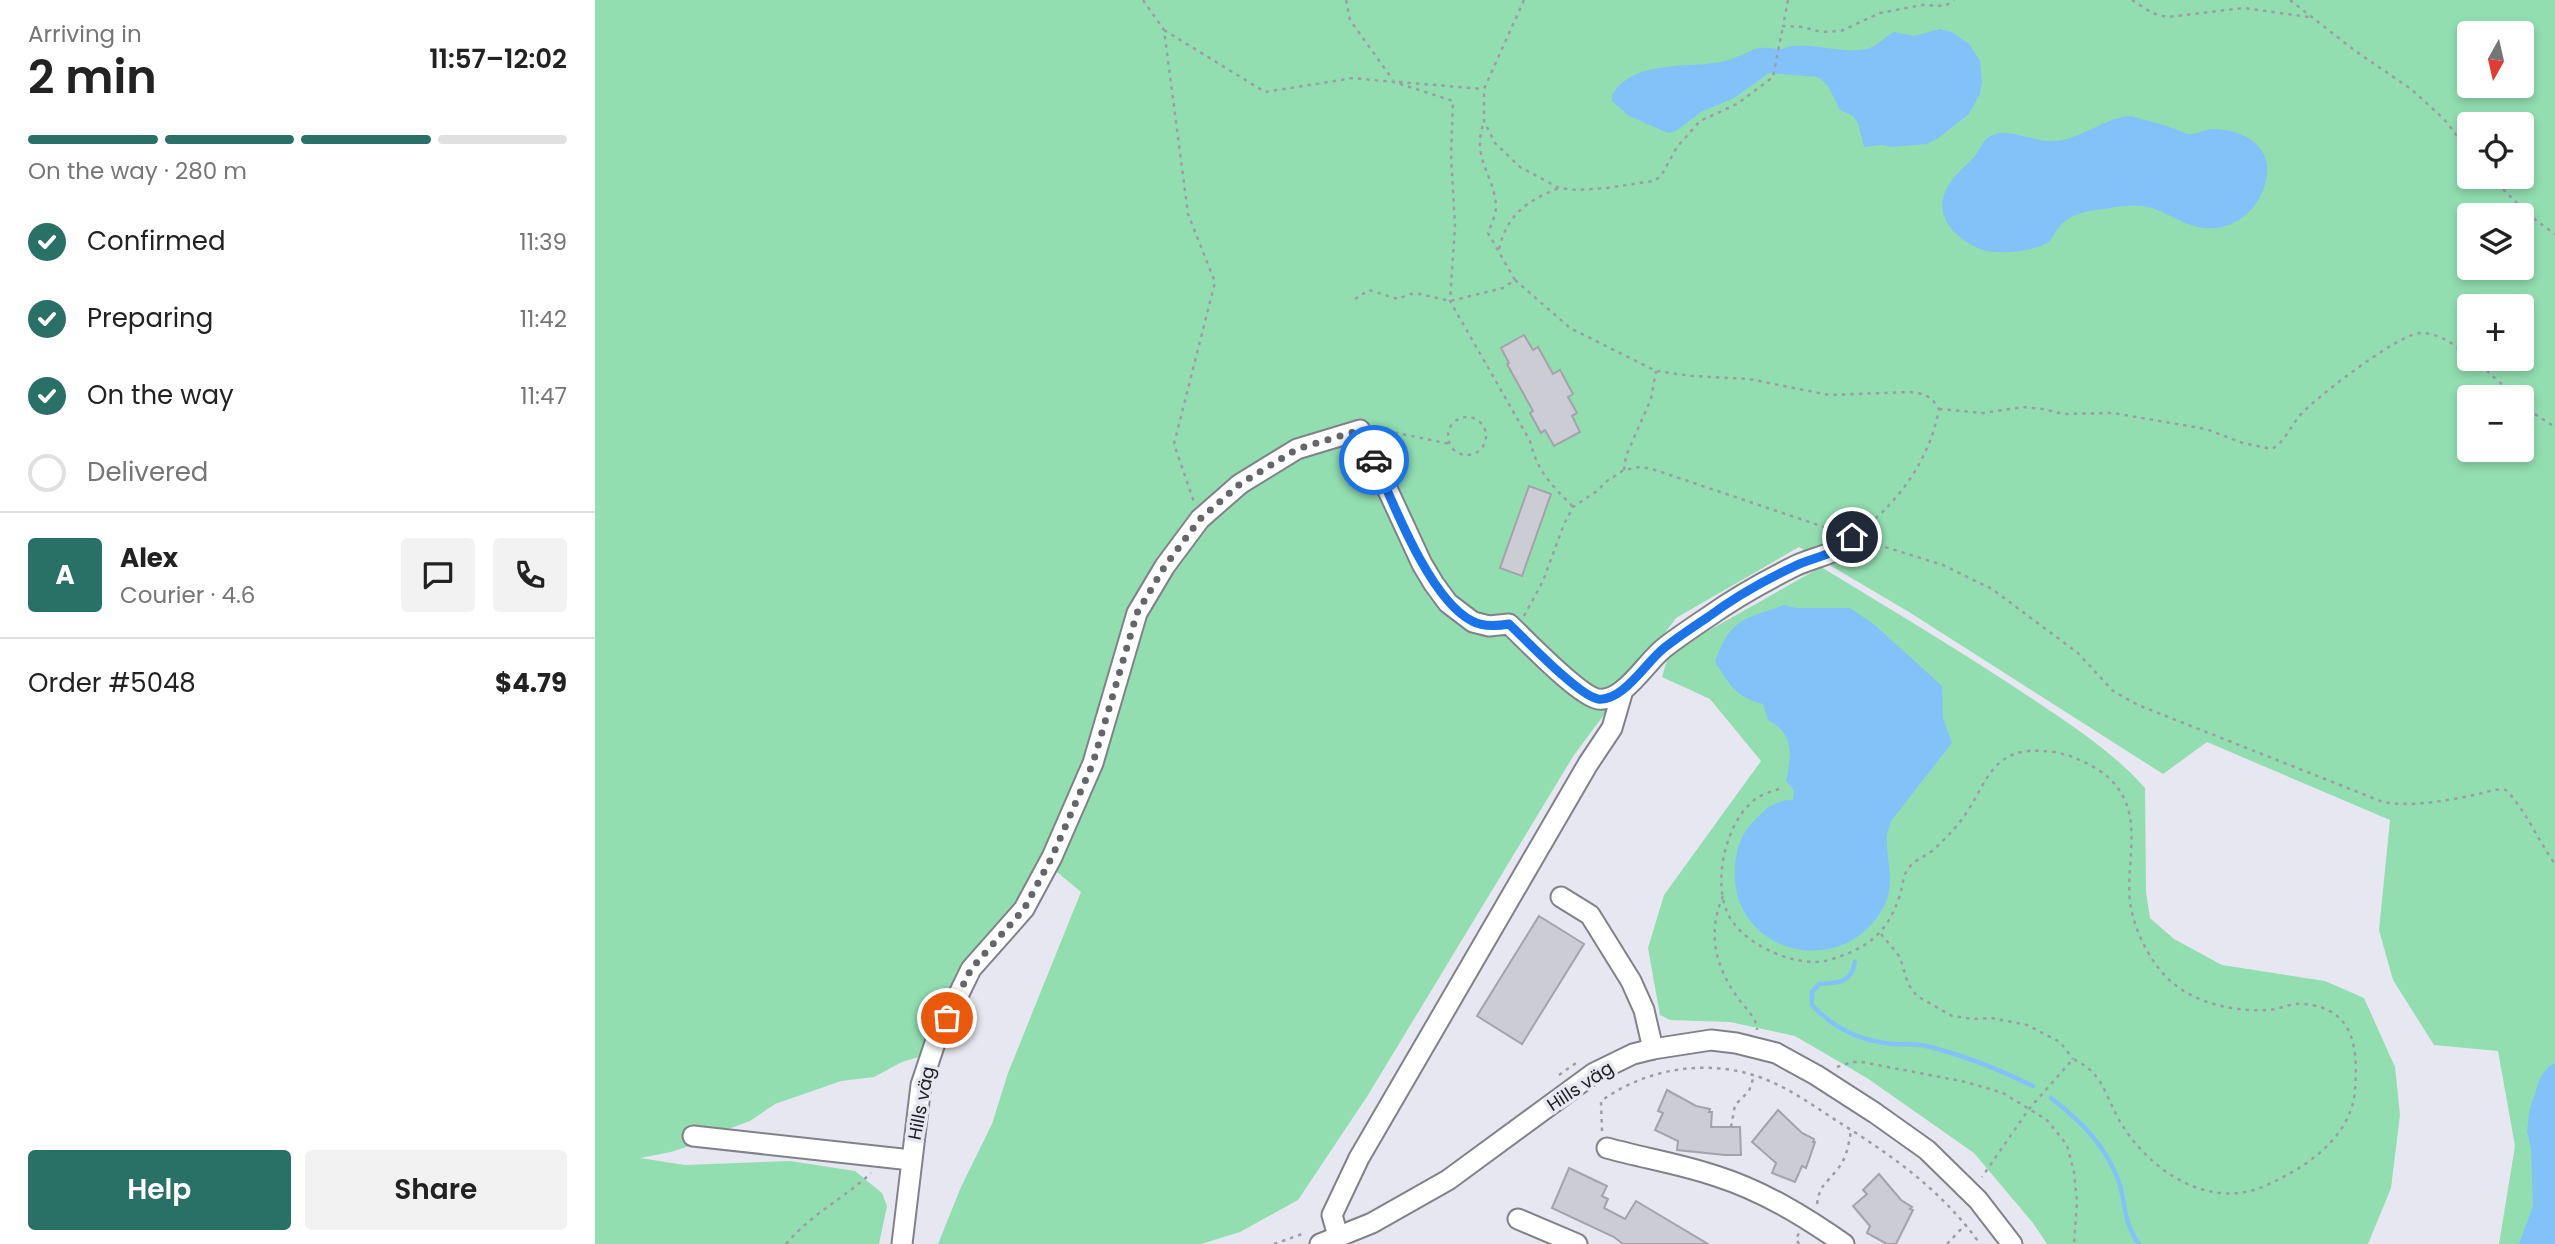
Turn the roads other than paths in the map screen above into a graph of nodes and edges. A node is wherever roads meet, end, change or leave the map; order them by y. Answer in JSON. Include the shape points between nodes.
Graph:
{"nodes":[{"id":1,"x":1852,"y":537,"type":"road end"},
{"id":2,"x":1623,"y":690,"type":"junction"},
{"id":3,"x":1561,"y":897,"type":"dead end"},
{"id":4,"x":1653,"y":1049,"type":"junction"},
{"id":5,"x":693,"y":1136,"type":"dead end"},
{"id":6,"x":1607,"y":1148,"type":"road end"},
{"id":7,"x":911,"y":1160,"type":"junction"},
{"id":8,"x":1518,"y":1219,"type":"dead end"},
{"id":9,"x":1331,"y":1234,"type":"edge"},
{"id":10,"x":902,"y":1244,"type":"edge"},
{"id":11,"x":1577,"y":1244,"type":"edge"},
{"id":12,"x":1844,"y":1244,"type":"edge"},
{"id":13,"x":2012,"y":1244,"type":"edge"}],
"edges":[{"from":1,"to":2,"type":"street","via":[[1847,545],[1736,597],[1662,650]]},
{"from":2,"to":7,"type":"street","name":"Hills väg","via":[[1608,699],[1585,694],[1509,624],[1473,622],[1448,603],[1422,564],[1360,430],[1297,449],[1240,484],[1200,519],[1137,613],[1093,763],[1052,857],[1024,909],[971,969],[935,1043],[921,1085]]},
{"from":2,"to":9,"type":"street","via":[[1612,728],[1359,1158],[1335,1208]]},
{"from":3,"to":4,"type":"street","via":[[1590,915],[1631,981]]},
{"from":4,"to":9,"type":"street","name":"Hills väg","via":[[1594,1073],[1448,1180],[1372,1223]]},
{"from":4,"to":13,"type":"street","name":"Hills väg","via":[[1711,1040],[1776,1053],[1927,1150],[1978,1200]]},
{"from":5,"to":7,"type":"street"},
{"from":6,"to":12,"type":"street","via":[[1715,1175],[1755,1190]]},
{"from":7,"to":10,"type":"street","name":"Hills väg"},
{"from":8,"to":11,"type":"street"}]}
